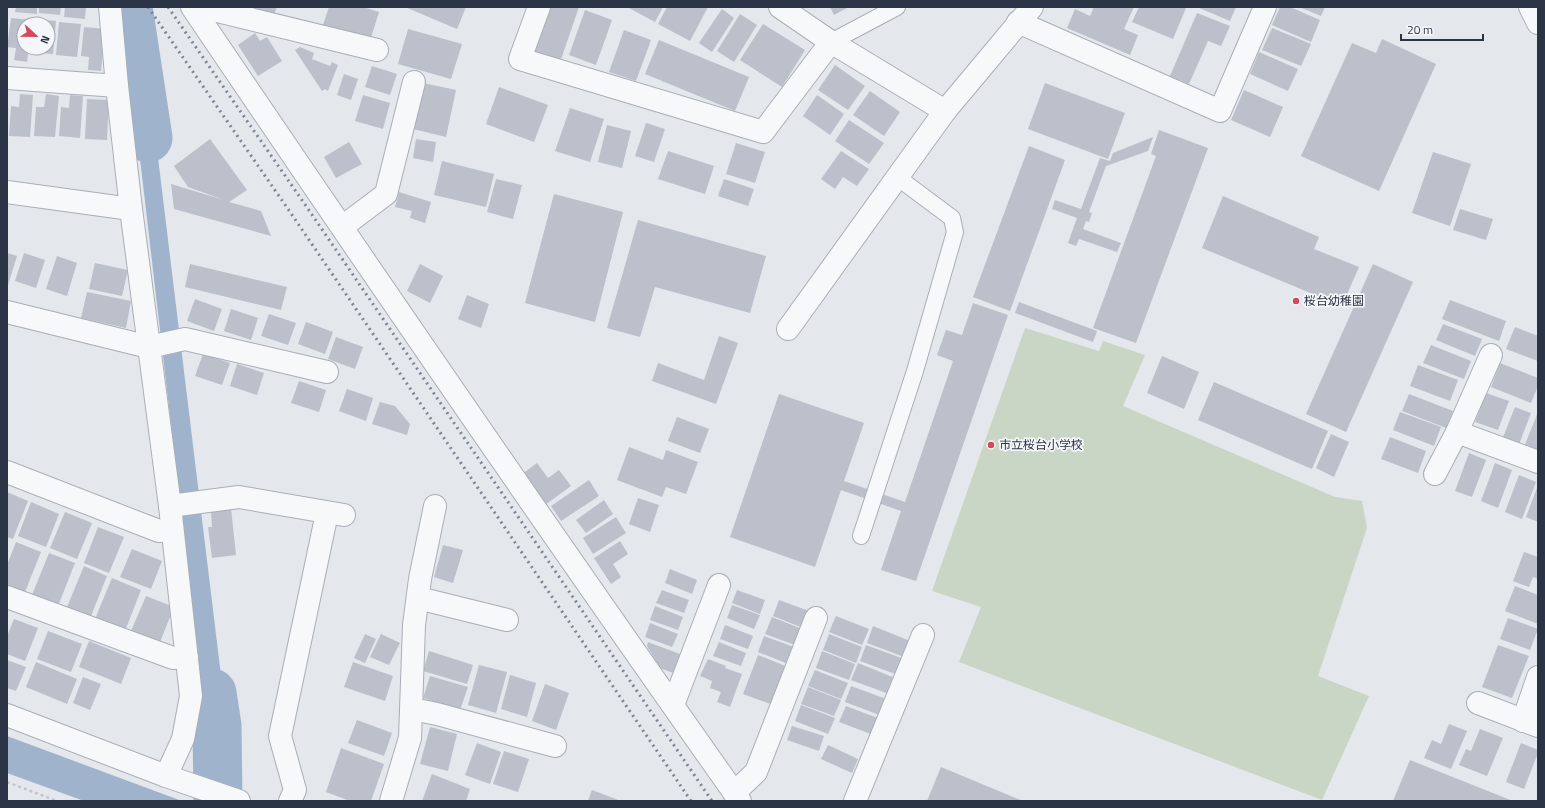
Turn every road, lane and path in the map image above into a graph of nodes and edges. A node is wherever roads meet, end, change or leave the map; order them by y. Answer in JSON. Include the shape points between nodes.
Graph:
{"nodes":[{"id":1,"x":110,"y":7,"type":"edge"},
{"id":2,"x":192,"y":7,"type":"edge"},
{"id":3,"x":201,"y":7,"type":"edge"},
{"id":4,"x":539,"y":7,"type":"edge"},
{"id":5,"x":780,"y":7,"type":"edge"},
{"id":6,"x":897,"y":7,"type":"edge"},
{"id":7,"x":1265,"y":7,"type":"edge"},
{"id":8,"x":1530,"y":7,"type":"edge"},
{"id":9,"x":1025,"y":14,"type":"edge"},
{"id":10,"x":1538,"y":23,"type":"edge"},
{"id":11,"x":831,"y":42,"type":"junction"},
{"id":12,"x":377,"y":50,"type":"dead end"},
{"id":13,"x":7,"y":78,"type":"edge"},
{"id":14,"x":414,"y":82,"type":"dead end"},
{"id":15,"x":117,"y":86,"type":"junction"},
{"id":16,"x":945,"y":111,"type":"junction"},
{"id":17,"x":897,"y":177,"type":"junction"},
{"id":18,"x":7,"y":192,"type":"edge"},
{"id":19,"x":131,"y":208,"type":"junction"},
{"id":20,"x":342,"y":227,"type":"junction"},
{"id":21,"x":7,"y":312,"type":"edge"},
{"id":22,"x":788,"y":329,"type":"dead end"},
{"id":23,"x":154,"y":346,"type":"junction"},
{"id":24,"x":1491,"y":355,"type":"dead end"},
{"id":25,"x":327,"y":372,"type":"dead end"},
{"id":26,"x":1457,"y":432,"type":"junction"},
{"id":27,"x":1538,"y":462,"type":"edge"},
{"id":28,"x":7,"y":472,"type":"edge"},
{"id":29,"x":1435,"y":474,"type":"dead end"},
{"id":30,"x":174,"y":506,"type":"junction"},
{"id":31,"x":435,"y":506,"type":"dead end"},
{"id":32,"x":172,"y":530,"type":"junction"},
{"id":33,"x":861,"y":536,"type":"dead end"},
{"id":34,"x":718,"y":585,"type":"dead end"},
{"id":35,"x":7,"y":597,"type":"edge"},
{"id":36,"x":418,"y":598,"type":"junction"},
{"id":37,"x":816,"y":618,"type":"dead end"},
{"id":38,"x":507,"y":620,"type":"dead end"},
{"id":39,"x":923,"y":635,"type":"dead end"},
{"id":40,"x":187,"y":658,"type":"junction"},
{"id":41,"x":1538,"y":677,"type":"edge"},
{"id":42,"x":1478,"y":704,"type":"dead end"},
{"id":43,"x":673,"y":705,"type":"junction"},
{"id":44,"x":412,"y":710,"type":"junction"},
{"id":45,"x":7,"y":715,"type":"edge"},
{"id":46,"x":1531,"y":723,"type":"edge"},
{"id":47,"x":555,"y":746,"type":"dead end"},
{"id":48,"x":166,"y":776,"type":"junction"},
{"id":49,"x":7,"y":782,"type":"edge"},
{"id":50,"x":737,"y":797,"type":"edge"},
{"id":51,"x":58,"y":801,"type":"edge"},
{"id":52,"x":239,"y":801,"type":"edge"},
{"id":53,"x":290,"y":801,"type":"edge"},
{"id":54,"x":391,"y":801,"type":"edge"},
{"id":55,"x":855,"y":801,"type":"edge"}],
"edges":[{"from":1,"to":15,"type":"street"},
{"from":2,"to":20,"type":"street"},
{"from":3,"to":12,"type":"street"},
{"from":4,"to":11,"type":"street","via":[[520,59],[763,132]]},
{"from":5,"to":11,"type":"street"},
{"from":6,"to":11,"type":"lane"},
{"from":7,"to":9,"type":"street","via":[[1220,111]]},
{"from":8,"to":10,"type":"street"},
{"from":9,"to":16,"type":"street"},
{"from":11,"to":16,"type":"street"},
{"from":13,"to":15,"type":"street"},
{"from":14,"to":20,"type":"street","via":[[386,194]]},
{"from":15,"to":19,"type":"street"},
{"from":16,"to":17,"type":"street"},
{"from":17,"to":22,"type":"street"},
{"from":17,"to":33,"type":"lane","via":[[952,218],[955,232],[915,371]]},
{"from":18,"to":19,"type":"street"},
{"from":19,"to":23,"type":"street"},
{"from":20,"to":43,"type":"street"},
{"from":21,"to":23,"type":"street"},
{"from":23,"to":25,"type":"street","via":[[185,339]]},
{"from":23,"to":30,"type":"street"},
{"from":24,"to":26,"type":"street"},
{"from":26,"to":27,"type":"street"},
{"from":26,"to":29,"type":"street"},
{"from":28,"to":32,"type":"street","via":[[158,531]]},
{"from":30,"to":32,"type":"street"},
{"from":30,"to":53,"type":"street","via":[[239,497],[335,514],[280,736],[295,790]]},
{"from":31,"to":36,"type":"street"},
{"from":32,"to":40,"type":"street"},
{"from":34,"to":43,"type":"street"},
{"from":35,"to":40,"type":"street","via":[[173,658]]},
{"from":36,"to":38,"type":"street"},
{"from":36,"to":44,"type":"street","via":[[414,625]]},
{"from":37,"to":50,"type":"street","via":[[756,772]]},
{"from":39,"to":55,"type":"street"},
{"from":40,"to":48,"type":"street","via":[[191,696],[183,739]]},
{"from":41,"to":46,"type":"street"},
{"from":42,"to":46,"type":"street"},
{"from":43,"to":50,"type":"street"},
{"from":44,"to":47,"type":"street","via":[[437,714]]},
{"from":44,"to":54,"type":"street","via":[[410,738]]},
{"from":45,"to":48,"type":"street"},
{"from":48,"to":52,"type":"street"},
{"from":49,"to":51,"type":"path"}]}
